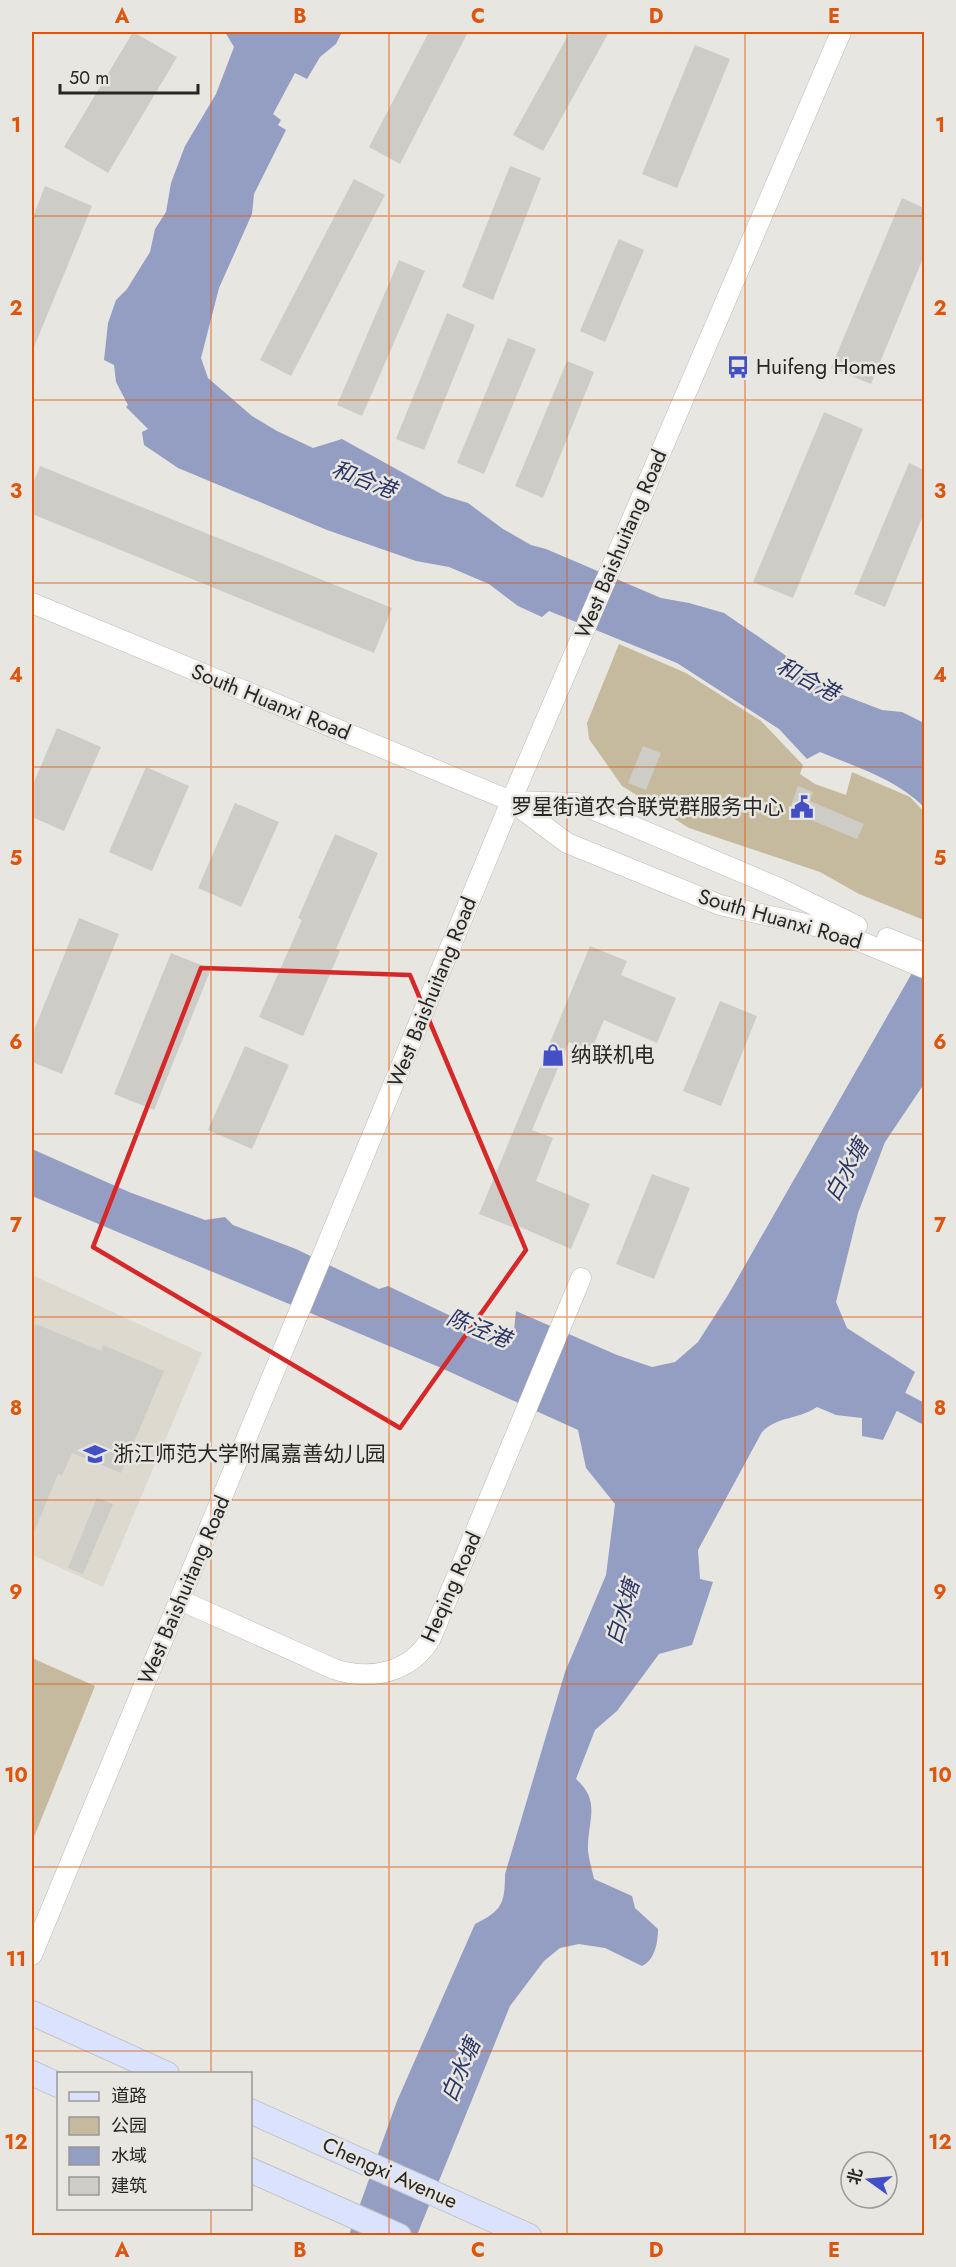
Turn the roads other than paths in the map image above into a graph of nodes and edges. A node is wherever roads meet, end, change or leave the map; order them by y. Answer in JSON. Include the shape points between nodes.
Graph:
{"nodes":[{"id":1,"x":841,"y":32,"type":"edge"},
{"id":2,"x":32,"y":603,"type":"edge"},
{"id":3,"x":511,"y":801,"type":"junction"},
{"id":4,"x":836,"y":924,"type":"junction"},
{"id":5,"x":924,"y":953,"type":"edge"},
{"id":6,"x":924,"y":968,"type":"edge"},
{"id":7,"x":581,"y":1278,"type":"dead end"},
{"id":8,"x":180,"y":1600,"type":"junction"},
{"id":9,"x":32,"y":1955,"type":"edge"},
{"id":10,"x":32,"y":2013,"type":"edge"},
{"id":11,"x":165,"y":2072,"type":"edge"},
{"id":12,"x":32,"y":2073,"type":"edge"},
{"id":13,"x":57,"y":2085,"type":"edge"},
{"id":14,"x":252,"y":2112,"type":"edge"},
{"id":15,"x":252,"y":2171,"type":"edge"},
{"id":16,"x":399,"y":2235,"type":"edge"},
{"id":17,"x":529,"y":2235,"type":"edge"}],
"edges":[{"from":1,"to":3,"type":"street","name":"West Baishuitang Road"},
{"from":2,"to":3,"type":"street","name":"South Huanxi Road"},
{"from":3,"to":4,"type":"street","name":"South Huanxi Road","via":[[578,803],[778,888]]},
{"from":3,"to":4,"type":"street","name":"South Huanxi Road","via":[[567,843],[720,905]]},
{"from":3,"to":8,"type":"street","name":"West Baishuitang Road"},
{"from":4,"to":5,"type":"street","name":"South Huanxi Road"},
{"from":4,"to":6,"type":"street","name":"South Huanxi Road"},
{"from":7,"to":8,"type":"street","name":"Heqing Road","via":[[424,1648],[394,1670],[353,1676]]},
{"from":8,"to":9,"type":"street","name":"West Baishuitang Road"},
{"from":10,"to":11,"type":"main road"},
{"from":12,"to":13,"type":"main road"},
{"from":14,"to":17,"type":"main road","name":"Chengxi Avenue"},
{"from":15,"to":16,"type":"main road"}]}
